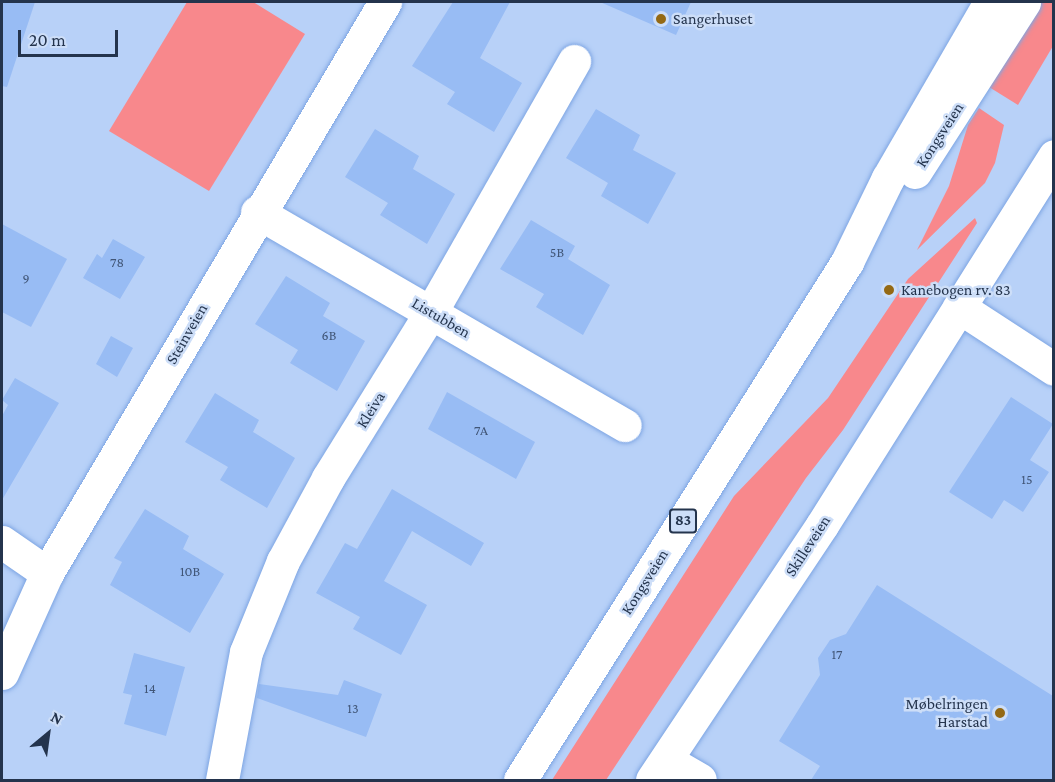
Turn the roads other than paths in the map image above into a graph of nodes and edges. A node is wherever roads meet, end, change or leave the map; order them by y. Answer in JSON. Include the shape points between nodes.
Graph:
{"nodes":[{"id":1,"x":385,"y":2,"type":"edge"},
{"id":2,"x":990,"y":2,"type":"edge"},
{"id":3,"x":1024,"y":2,"type":"edge"},
{"id":4,"x":574,"y":61,"type":"dead end"},
{"id":5,"x":1053,"y":156,"type":"edge"},
{"id":6,"x":257,"y":212,"type":"junction"},
{"id":7,"x":847,"y":262,"type":"junction"},
{"id":8,"x":958,"y":307,"type":"junction"},
{"id":9,"x":431,"y":312,"type":"junction"},
{"id":10,"x":1053,"y":369,"type":"edge"},
{"id":11,"x":625,"y":425,"type":"dead end"},
{"id":12,"x":2,"y":542,"type":"edge"},
{"id":13,"x":47,"y":573,"type":"junction"},
{"id":14,"x":2,"y":673,"type":"edge"},
{"id":15,"x":659,"y":770,"type":"edge"},
{"id":16,"x":222,"y":780,"type":"edge"},
{"id":17,"x":520,"y":780,"type":"edge"},
{"id":18,"x":700,"y":780,"type":"edge"}],
"edges":[{"from":1,"to":6,"type":"main road","name":"Steinveien"},
{"from":2,"to":7,"type":"main road","name":"Kongsveien","number":"83","via":[[888,178]]},
{"from":3,"to":7,"type":"main road","name":"Kongsveien","number":"83","via":[[903,192]]},
{"from":4,"to":9,"type":"main road","name":"Kleiva"},
{"from":5,"to":8,"type":"main road","name":"Skilleveien"},
{"from":6,"to":9,"type":"main road","name":"Listubben"},
{"from":6,"to":13,"type":"main road","name":"Steinveien"},
{"from":7,"to":17,"type":"main road","name":"Kongsveien","number":"83"},
{"from":8,"to":10,"type":"main road"},
{"from":8,"to":15,"type":"main road","name":"Skilleveien","via":[[822,525]]},
{"from":9,"to":11,"type":"main road","name":"Listubben"},
{"from":9,"to":16,"type":"main road","name":"Kleiva","via":[[328,478],[283,561],[246,652]]},
{"from":12,"to":13,"type":"main road"},
{"from":13,"to":14,"type":"main road","name":"Steinveien"},
{"from":15,"to":18,"type":"main road"}]}
